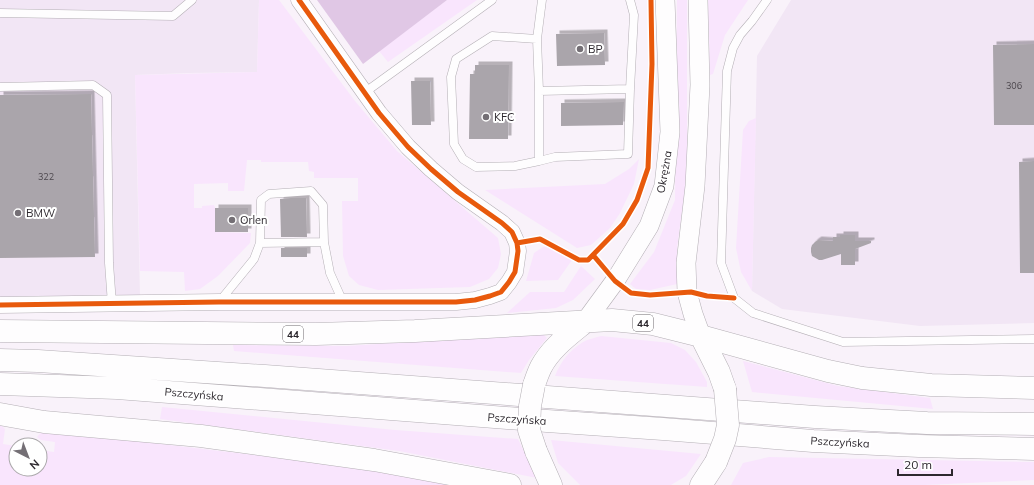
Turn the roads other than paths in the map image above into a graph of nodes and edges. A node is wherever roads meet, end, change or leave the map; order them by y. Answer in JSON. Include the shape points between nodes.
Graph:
{"nodes":[{"id":1,"x":192,"y":0,"type":"edge"},
{"id":2,"x":299,"y":0,"type":"edge"},
{"id":3,"x":492,"y":0,"type":"edge"},
{"id":4,"x":542,"y":0,"type":"edge"},
{"id":5,"x":630,"y":0,"type":"edge"},
{"id":6,"x":665,"y":0,"type":"edge"},
{"id":7,"x":698,"y":0,"type":"edge"},
{"id":8,"x":767,"y":0,"type":"edge"},
{"id":9,"x":0,"y":13,"type":"edge"},
{"id":10,"x":538,"y":39,"type":"junction"},
{"id":11,"x":0,"y":87,"type":"edge"},
{"id":12,"x":630,"y":89,"type":"junction"},
{"id":13,"x":540,"y":91,"type":"junction"},
{"id":14,"x":364,"y":92,"type":"junction"},
{"id":15,"x":539,"y":161,"type":"junction"},
{"id":16,"x":324,"y":242,"type":"junction"},
{"id":17,"x":260,"y":243,"type":"junction"},
{"id":18,"x":219,"y":302,"type":"junction"},
{"id":19,"x":343,"y":302,"type":"junction"},
{"id":20,"x":112,"y":304,"type":"junction"},
{"id":21,"x":0,"y":305,"type":"edge"},
{"id":22,"x":585,"y":322,"type":"junction"},
{"id":23,"x":0,"y":331,"type":"edge"},
{"id":24,"x":701,"y":336,"type":"junction"},
{"id":25,"x":1034,"y":339,"type":"edge"},
{"id":26,"x":0,"y":360,"type":"edge"},
{"id":27,"x":0,"y":384,"type":"edge"},
{"id":28,"x":1034,"y":388,"type":"edge"},
{"id":29,"x":0,"y":414,"type":"edge"},
{"id":30,"x":1034,"y":424,"type":"edge"},
{"id":31,"x":1034,"y":449,"type":"edge"},
{"id":32,"x":510,"y":485,"type":"edge"},
{"id":33,"x":551,"y":485,"type":"edge"},
{"id":34,"x":701,"y":485,"type":"edge"}],
"edges":[{"from":1,"to":9,"type":"lane","via":[[173,16]]},
{"from":2,"to":14,"type":"street"},
{"from":3,"to":14,"type":"lane"},
{"from":4,"to":10,"type":"lane"},
{"from":5,"to":12,"type":"lane","via":[[634,15]]},
{"from":6,"to":22,"type":"street","name":"Okrężna","via":[[670,132],[664,186],[649,226],[615,281]]},
{"from":7,"to":24,"type":"street","via":[[700,85],[686,292]]},
{"from":8,"to":25,"type":"lane","via":[[740,35],[733,48],[727,71],[721,263],[734,298],[753,313],[843,342]]},
{"from":10,"to":13,"type":"lane"},
{"from":10,"to":15,"type":"lane","via":[[492,36],[456,59],[451,77],[454,144],[463,159],[476,167],[515,166]]},
{"from":11,"to":20,"type":"lane","via":[[93,85],[107,95]]},
{"from":12,"to":13,"type":"lane"},
{"from":12,"to":15,"type":"lane","via":[[628,154],[555,157]]},
{"from":13,"to":15,"type":"lane"},
{"from":14,"to":19,"type":"street","via":[[408,147],[431,169],[512,232],[518,251],[515,272],[509,282],[500,292],[490,296],[456,302]]},
{"from":16,"to":17,"type":"lane"},
{"from":16,"to":17,"type":"lane","via":[[323,205],[311,191],[269,194],[261,200]]},
{"from":16,"to":19,"type":"lane","via":[[330,273]]},
{"from":17,"to":18,"type":"lane","via":[[254,259]]},
{"from":18,"to":19,"type":"street"},
{"from":18,"to":20,"type":"street"},
{"from":20,"to":21,"type":"street"},
{"from":22,"to":23,"type":"main road","number":"44","via":[[316,334]]},
{"from":22,"to":24,"type":"main road","number":"44","via":[[612,320],[653,324]]},
{"from":22,"to":33,"type":"main road","bridge":true,"via":[[551,352],[540,368],[534,385],[529,430]]},
{"from":24,"to":28,"type":"main road","via":[[862,378],[931,385]]},
{"from":24,"to":34,"type":"main road","bridge":true,"via":[[725,389],[728,425],[716,462]]},
{"from":26,"to":30,"type":"main road","name":"Pszczyńska","via":[[265,376],[815,417],[927,423]]},
{"from":27,"to":31,"type":"main road","name":"Pszczyńska","via":[[117,388],[813,441]]},
{"from":29,"to":32,"type":"main road","via":[[44,422],[201,436],[374,460]]}]}
